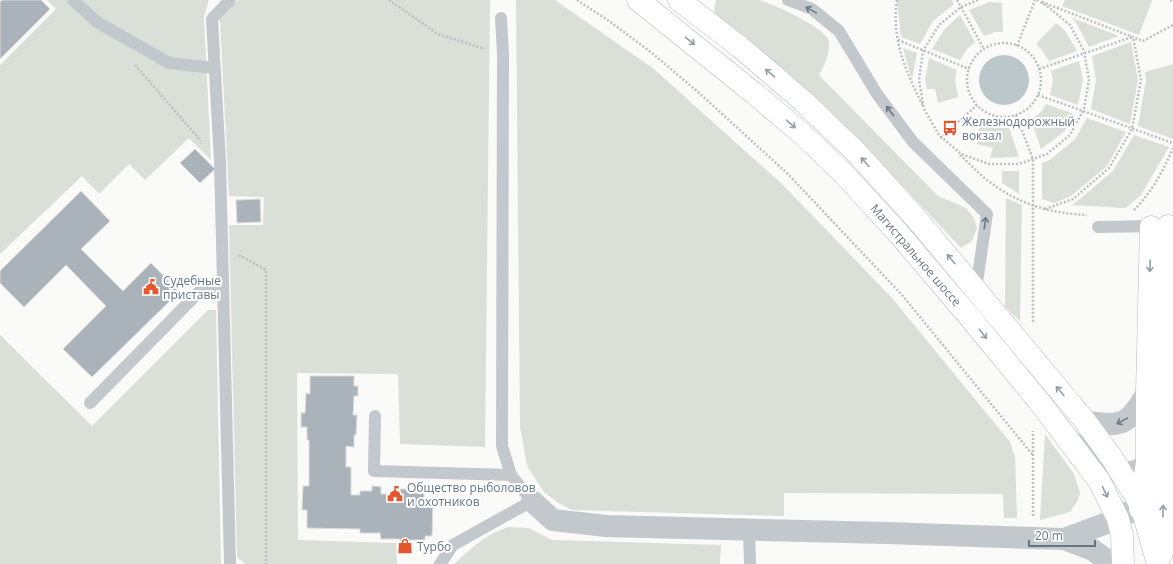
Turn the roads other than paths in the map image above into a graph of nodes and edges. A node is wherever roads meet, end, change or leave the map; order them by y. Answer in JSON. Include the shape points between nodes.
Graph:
{"nodes":[{"id":1,"x":73,"y":0,"type":"edge"},
{"id":2,"x":230,"y":0,"type":"edge"},
{"id":3,"x":638,"y":0,"type":"edge"},
{"id":4,"x":788,"y":0,"type":"edge"},
{"id":5,"x":682,"y":1,"type":"edge"},
{"id":6,"x":501,"y":18,"type":"dead end"},
{"id":7,"x":667,"y":23,"type":"junction"},
{"id":8,"x":214,"y":68,"type":"junction"},
{"id":9,"x":1164,"y":225,"type":"edge"},
{"id":10,"x":1098,"y":227,"type":"dead end"},
{"id":11,"x":976,"y":289,"type":"junction"},
{"id":12,"x":222,"y":293,"type":"junction"},
{"id":13,"x":958,"y":304,"type":"junction"},
{"id":14,"x":1170,"y":317,"type":"edge"},
{"id":15,"x":1147,"y":393,"type":"junction"},
{"id":16,"x":90,"y":403,"type":"dead end"},
{"id":17,"x":1165,"y":408,"type":"junction"},
{"id":18,"x":375,"y":416,"type":"dead end"},
{"id":19,"x":1086,"y":421,"type":"junction"},
{"id":20,"x":1067,"y":437,"type":"junction"},
{"id":21,"x":1147,"y":464,"type":"junction"},
{"id":22,"x":1123,"y":474,"type":"junction"},
{"id":23,"x":511,"y":475,"type":"junction"},
{"id":24,"x":532,"y":501,"type":"junction"},
{"id":25,"x":1141,"y":505,"type":"junction"},
{"id":26,"x":1118,"y":519,"type":"junction"},
{"id":27,"x":749,"y":530,"type":"junction"},
{"id":28,"x":1064,"y":539,"type":"junction"},
{"id":29,"x":230,"y":564,"type":"edge"},
{"id":30,"x":440,"y":564,"type":"edge"},
{"id":31,"x":750,"y":564,"type":"edge"},
{"id":32,"x":1112,"y":564,"type":"edge"},
{"id":33,"x":1123,"y":564,"type":"edge"},
{"id":34,"x":1126,"y":564,"type":"edge"},
{"id":35,"x":1158,"y":564,"type":"edge"},
{"id":36,"x":1162,"y":564,"type":"edge"}],
"edges":[{"from":1,"to":8,"type":"lane","via":[[97,22],[169,63]]},
{"from":2,"to":8,"type":"lane","via":[[212,19]]},
{"from":3,"to":7,"type":"main road","name":"Магистральное шоссе"},
{"from":11,"to":4,"type":"lane","one_way":true,"via":[[986,214],[913,142],[877,94],[839,31],[812,9]]},
{"from":5,"to":7,"type":"lane"},
{"from":11,"to":5,"type":"main road","name":"Магистральное шоссе","one_way":true,"via":[[851,147],[803,101]]},
{"from":6,"to":23,"type":"lane","via":[[502,446]]},
{"from":7,"to":13,"type":"main road","name":"Магистральное шоссе","one_way":true,"via":[[761,98],[841,171]]},
{"from":8,"to":12,"type":"lane","via":[[220,162]]},
{"from":9,"to":10,"type":"lane"},
{"from":9,"to":14,"type":"main road"},
{"from":9,"to":15,"type":"main road","one_way":true},
{"from":11,"to":13,"type":"main road"},
{"from":19,"to":11,"type":"main road","name":"Магистральное шоссе","one_way":true},
{"from":12,"to":16,"type":"lane","via":[[199,292]]},
{"from":12,"to":29,"type":"lane"},
{"from":13,"to":20,"type":"main road","name":"Магистральное шоссе","one_way":true},
{"from":14,"to":17,"type":"main road"},
{"from":15,"to":19,"type":"street","one_way":true,"via":[[1136,411],[1122,423],[1113,425]]},
{"from":15,"to":21,"type":"main road"},
{"from":17,"to":21,"type":"street"},
{"from":36,"to":17,"type":"main road","one_way":true},
{"from":18,"to":23,"type":"lane","via":[[374,471]]},
{"from":19,"to":22,"type":"main road","name":"Магистральное шоссе"},
{"from":20,"to":22,"type":"street","via":[[1095,460]]},
{"from":20,"to":26,"type":"main road","name":"Магистральное шоссе","one_way":true,"via":[[1100,482]]},
{"from":21,"to":22,"type":"street","via":[[1139,470]]},
{"from":21,"to":25,"type":"main road"},
{"from":22,"to":25,"type":"main road","name":"Магистральное шоссе"},
{"from":23,"to":24,"type":"lane"},
{"from":24,"to":27,"type":"street","via":[[553,520],[606,526]]},
{"from":24,"to":30,"type":"lane","via":[[453,545]]},
{"from":25,"to":26,"type":"street"},
{"from":25,"to":34,"type":"main road"},
{"from":25,"to":35,"type":"main road","name":"Магистральное шоссе"},
{"from":26,"to":28,"type":"street"},
{"from":26,"to":33,"type":"main road","name":"Магистральное шоссе","via":[[1122,535]]},
{"from":27,"to":28,"type":"street"},
{"from":27,"to":31,"type":"lane"},
{"from":28,"to":32,"type":"street","via":[[1093,550]]}]}
